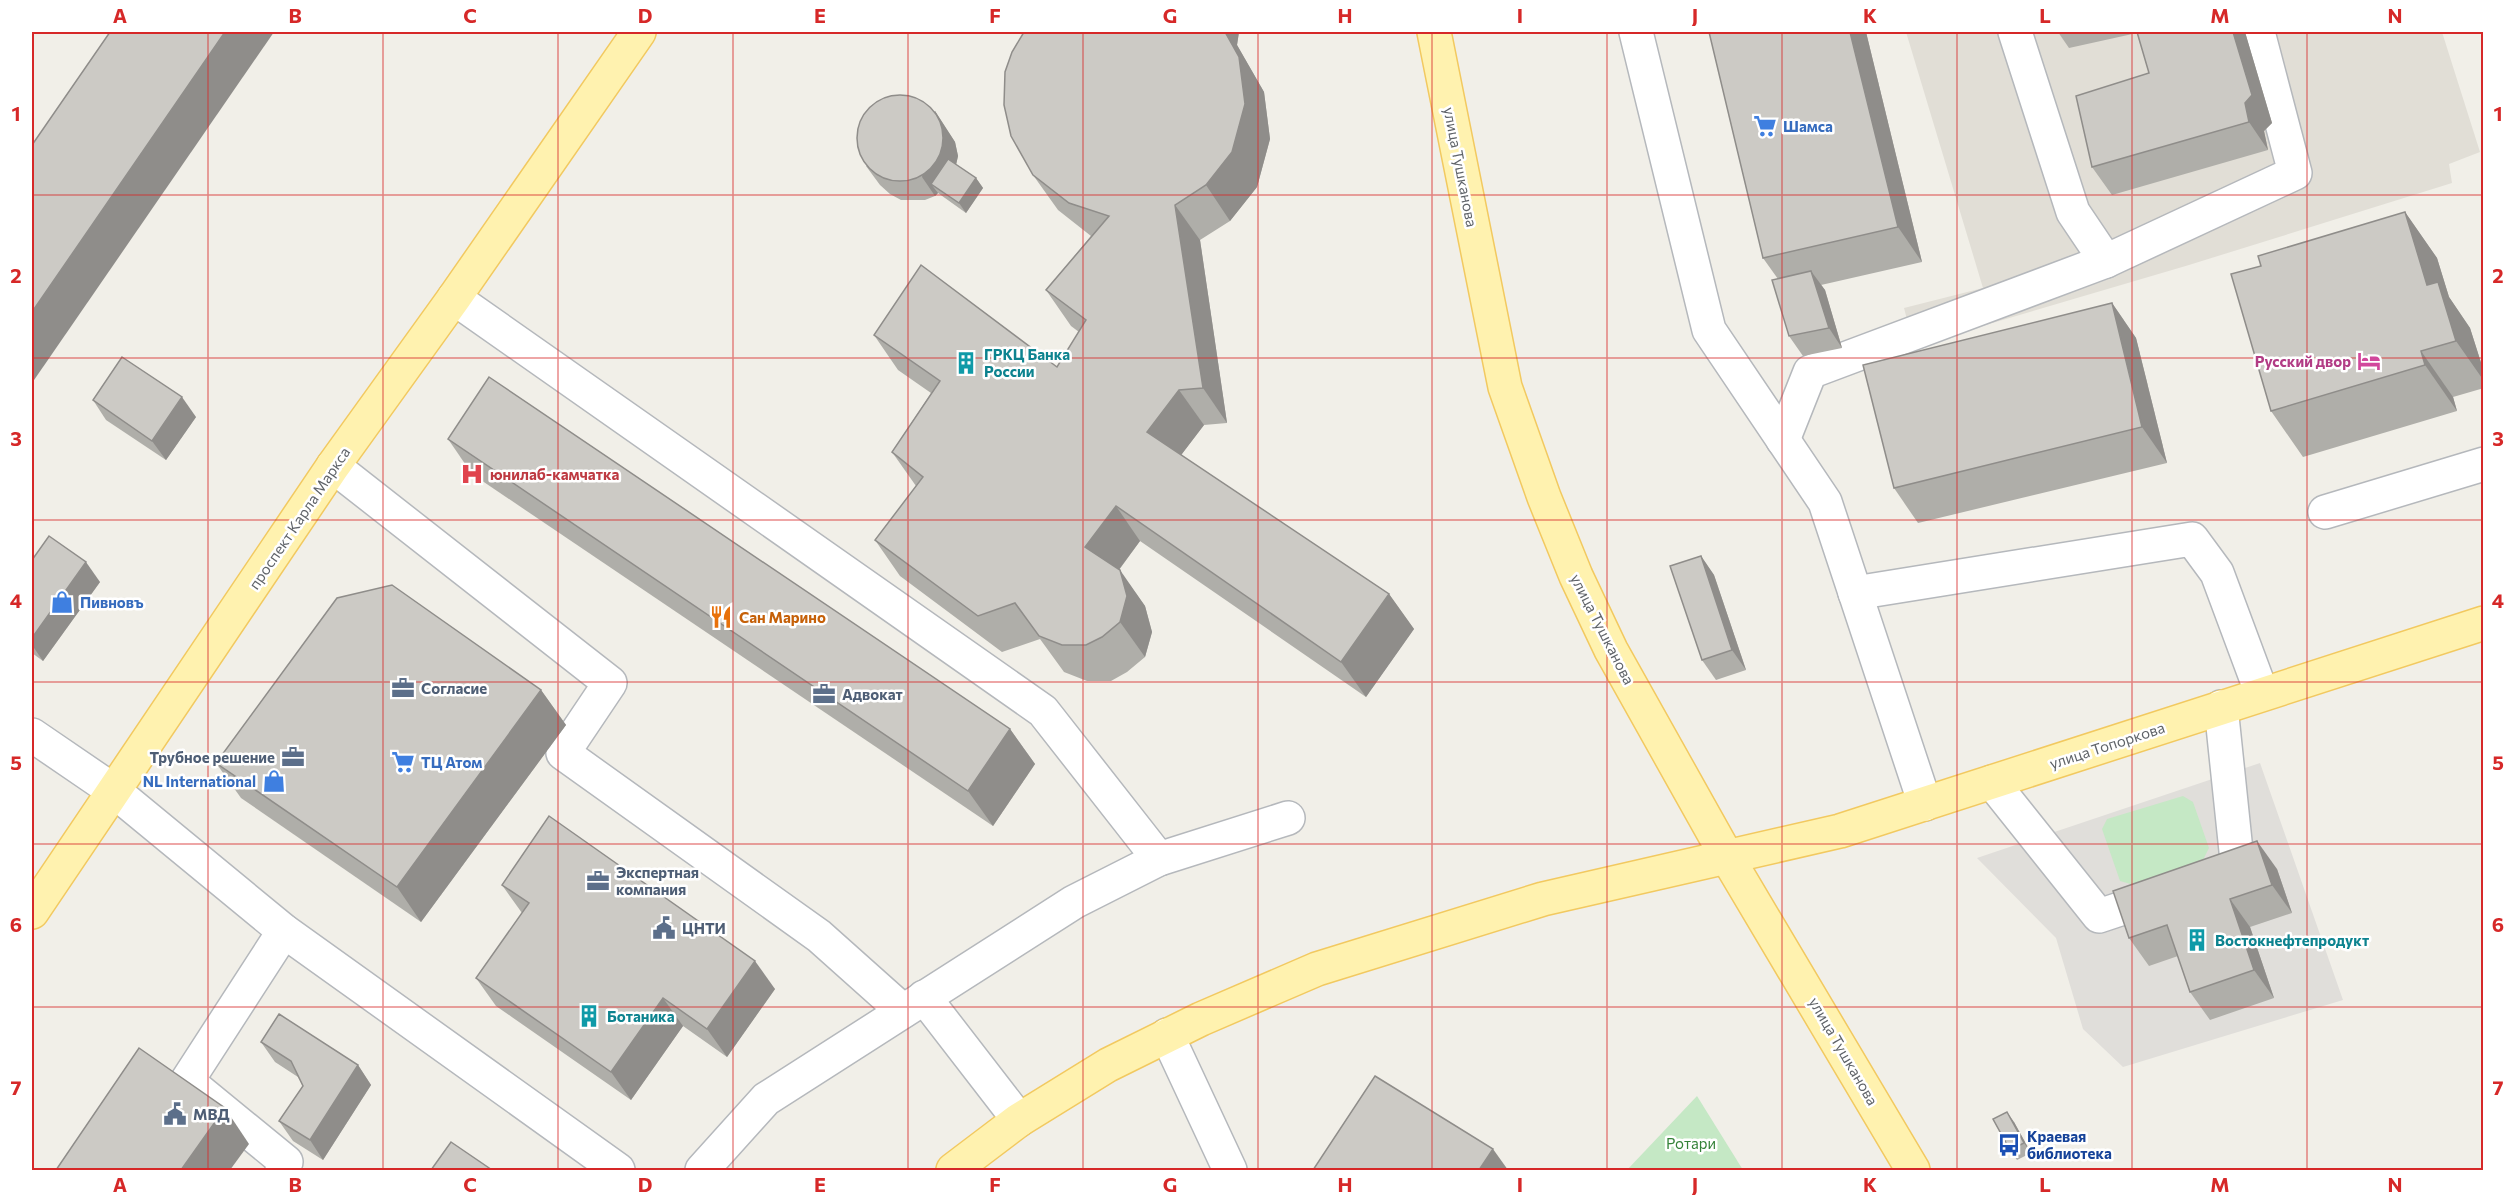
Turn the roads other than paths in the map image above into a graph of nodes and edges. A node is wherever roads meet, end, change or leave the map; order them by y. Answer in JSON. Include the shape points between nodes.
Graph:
{"nodes":[{"id":1,"x":621,"y":32,"type":"edge"},
{"id":2,"x":639,"y":32,"type":"edge"},
{"id":3,"x":1434,"y":32,"type":"edge"},
{"id":4,"x":1636,"y":32,"type":"edge"},
{"id":5,"x":2015,"y":32,"type":"edge"},
{"id":6,"x":2258,"y":32,"type":"edge"},
{"id":7,"x":573,"y":127,"type":"junction"},
{"id":8,"x":2106,"y":261,"type":"junction"},
{"id":9,"x":454,"y":298,"type":"junction"},
{"id":10,"x":1783,"y":440,"type":"junction"},
{"id":11,"x":2484,"y":464,"type":"edge"},
{"id":12,"x":333,"y":466,"type":"junction"},
{"id":13,"x":2325,"y":512,"type":"dead end"},
{"id":14,"x":1855,"y":593,"type":"junction"},
{"id":15,"x":2484,"y":623,"type":"edge"},
{"id":16,"x":2262,"y":694,"type":"junction"},
{"id":17,"x":2222,"y":707,"type":"junction"},
{"id":18,"x":32,"y":735,"type":"edge"},
{"id":19,"x":1992,"y":782,"type":"junction"},
{"id":20,"x":114,"y":791,"type":"junction"},
{"id":21,"x":1925,"y":804,"type":"junction"},
{"id":22,"x":1288,"y":818,"type":"dead end"},
{"id":23,"x":1727,"y":856,"type":"junction"},
{"id":24,"x":1159,"y":859,"type":"junction"},
{"id":25,"x":32,"y":912,"type":"edge"},
{"id":26,"x":285,"y":931,"type":"junction"},
{"id":27,"x":914,"y":1004,"type":"junction"},
{"id":28,"x":1167,"y":1035,"type":"junction"},
{"id":29,"x":1019,"y":1120,"type":"junction"},
{"id":30,"x":282,"y":1170,"type":"edge"},
{"id":31,"x":618,"y":1170,"type":"edge"},
{"id":32,"x":702,"y":1170,"type":"edge"},
{"id":33,"x":952,"y":1170,"type":"edge"},
{"id":34,"x":1230,"y":1170,"type":"edge"},
{"id":35,"x":1913,"y":1170,"type":"edge"}],
"edges":[{"from":1,"to":7,"type":"main road"},
{"from":2,"to":7,"type":"main road"},
{"from":3,"to":23,"type":"main road","name":"улица Тушканова","via":[[1505,387],[1544,497],[1611,650]]},
{"from":4,"to":10,"type":"lane","via":[[1709,330]]},
{"from":5,"to":8,"type":"lane","via":[[2073,212]]},
{"from":6,"to":8,"type":"lane","via":[[2295,174]]},
{"from":7,"to":9,"type":"main road","name":"проспект Карла Маркса"},
{"from":8,"to":10,"type":"lane","via":[[1810,372]]},
{"from":9,"to":12,"type":"main road","name":"проспект Карла Маркса"},
{"from":9,"to":24,"type":"lane","via":[[1043,711]]},
{"from":10,"to":14,"type":"lane","via":[[1825,502]]},
{"from":11,"to":13,"type":"lane"},
{"from":12,"to":20,"type":"main road","name":"проспект Карла Маркса"},
{"from":12,"to":27,"type":"lane","via":[[610,683],[563,753]]},
{"from":14,"to":16,"type":"lane","via":[[2192,539],[2217,573]]},
{"from":14,"to":21,"type":"lane"},
{"from":15,"to":16,"type":"main road","name":"улица Топоркова"},
{"from":16,"to":17,"type":"main road","name":"улица Топоркова"},
{"from":17,"to":19,"type":"main road","name":"улица Топоркова"},
{"from":17,"to":19,"type":"lane","via":[[2238,870],[2099,916]]},
{"from":18,"to":20,"type":"lane"},
{"from":19,"to":21,"type":"main road","name":"улица Топоркова"},
{"from":20,"to":25,"type":"main road","name":"проспект Карла Маркса"},
{"from":20,"to":26,"type":"lane"},
{"from":21,"to":23,"type":"main road","name":"улица Топоркова","via":[[1839,831]]},
{"from":22,"to":24,"type":"lane"},
{"from":23,"to":28,"type":"main road","name":"улица Топоркова","via":[[1543,899],[1317,969]]},
{"from":23,"to":35,"type":"main road","name":"улица Тушканова"},
{"from":24,"to":27,"type":"lane","via":[[1074,902]]},
{"from":26,"to":30,"type":"lane","via":[[187,1081],[286,1162]]},
{"from":26,"to":31,"type":"lane"},
{"from":27,"to":29,"type":"lane"},
{"from":27,"to":32,"type":"lane","via":[[766,1099]]},
{"from":28,"to":29,"type":"main road","name":"улица Топоркова","via":[[1108,1065]]},
{"from":28,"to":34,"type":"lane"},
{"from":29,"to":33,"type":"main road","name":"улица Топоркова"}]}
